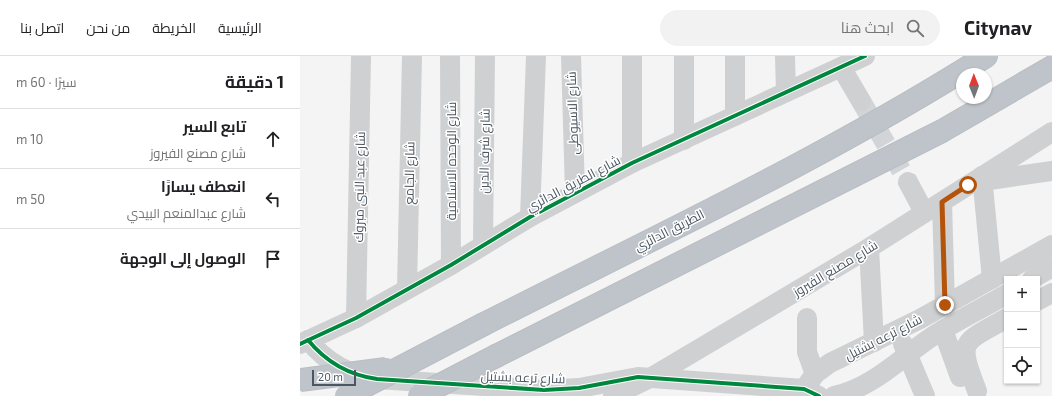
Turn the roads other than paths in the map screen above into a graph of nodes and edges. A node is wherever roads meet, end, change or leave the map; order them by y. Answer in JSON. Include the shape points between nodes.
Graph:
{"nodes":[{"id":1,"x":361,"y":56,"type":"edge"},
{"id":2,"x":412,"y":56,"type":"edge"},
{"id":3,"x":450,"y":56,"type":"edge"},
{"id":4,"x":485,"y":56,"type":"edge"},
{"id":5,"x":536,"y":56,"type":"edge"},
{"id":6,"x":571,"y":56,"type":"edge"},
{"id":7,"x":632,"y":56,"type":"edge"},
{"id":8,"x":684,"y":56,"type":"edge"},
{"id":9,"x":735,"y":56,"type":"edge"},
{"id":10,"x":785,"y":56,"type":"edge"},
{"id":11,"x":865,"y":56,"type":"edge"},
{"id":12,"x":986,"y":56,"type":"edge"},
{"id":13,"x":836,"y":64,"type":"edge"},
{"id":14,"x":1052,"y":67,"type":"edge"},
{"id":15,"x":786,"y":92,"type":"junction"},
{"id":16,"x":861,"y":101,"type":"tunnel mouth"},
{"id":17,"x":735,"y":116,"type":"junction"},
{"id":18,"x":1052,"y":132,"type":"edge"},
{"id":19,"x":684,"y":140,"type":"junction"},
{"id":20,"x":632,"y":163,"type":"junction"},
{"id":21,"x":1052,"y":171,"type":"edge"},
{"id":22,"x":983,"y":178,"type":"junction"},
{"id":23,"x":908,"y":182,"type":"tunnel mouth"},
{"id":24,"x":575,"y":193,"type":"junction"},
{"id":25,"x":942,"y":202,"type":"junction"},
{"id":26,"x":924,"y":212,"type":"junction"},
{"id":27,"x":530,"y":217,"type":"junction"},
{"id":28,"x":483,"y":245,"type":"junction"},
{"id":29,"x":1052,"y":245,"type":"edge"},
{"id":30,"x":869,"y":248,"type":"junction"},
{"id":31,"x":451,"y":265,"type":"junction"},
{"id":32,"x":1052,"y":267,"type":"edge"},
{"id":33,"x":1037,"y":276,"type":"edge"},
{"id":34,"x":992,"y":278,"type":"junction"},
{"id":35,"x":407,"y":290,"type":"junction"},
{"id":36,"x":1052,"y":293,"type":"edge"},
{"id":37,"x":1004,"y":296,"type":"edge"},
{"id":38,"x":1040,"y":299,"type":"edge"},
{"id":39,"x":945,"y":305,"type":"junction"},
{"id":40,"x":356,"y":318,"type":"junction"},
{"id":41,"x":806,"y":318,"type":"dead end"},
{"id":42,"x":1004,"y":320,"type":"edge"},
{"id":43,"x":897,"y":330,"type":"junction"},
{"id":44,"x":943,"y":330,"type":"junction"},
{"id":45,"x":304,"y":342,"type":"edge"},
{"id":46,"x":874,"y":342,"type":"junction"},
{"id":47,"x":908,"y":355,"type":"junction"},
{"id":48,"x":401,"y":367,"type":"junction"},
{"id":49,"x":650,"y":378,"type":"junction"},
{"id":50,"x":300,"y":380,"type":"edge"},
{"id":51,"x":806,"y":389,"type":"edge"},
{"id":52,"x":735,"y":391,"type":"edge"},
{"id":53,"x":972,"y":394,"type":"edge"},
{"id":54,"x":841,"y":395,"type":"edge"},
{"id":55,"x":346,"y":396,"type":"edge"},
{"id":56,"x":419,"y":396,"type":"edge"},
{"id":57,"x":613,"y":396,"type":"edge"},
{"id":58,"x":925,"y":396,"type":"edge"}],
"edges":[{"from":1,"to":40,"type":"street","name":"شارع عبد النبى مبروك"},
{"from":2,"to":35,"type":"street","name":"شارع الجامع"},
{"from":3,"to":31,"type":"street","name":"شارع الوحده الاسلامية"},
{"from":4,"to":28,"type":"street","name":"شارع شرف الدين"},
{"from":5,"to":27,"type":"street"},
{"from":6,"to":24,"type":"street","name":"شارع الاسيوطى"},
{"from":7,"to":20,"type":"street"},
{"from":8,"to":19,"type":"street"},
{"from":9,"to":17,"type":"street"},
{"from":10,"to":15,"type":"street"},
{"from":11,"to":13,"type":"street","name":"شارع الطريق الدائري"},
{"from":12,"to":48,"type":"highway","name":"الطريق الدائري","bridge":true,"via":[[830,148]]},
{"from":13,"to":15,"type":"street","name":"شارع الطريق الدائري"},
{"from":13,"to":16,"type":"street"},
{"from":14,"to":56,"type":"highway","bridge":true,"via":[[942,131]]},
{"from":15,"to":17,"type":"street","name":"شارع الطريق الدائري"},
{"from":17,"to":19,"type":"street","name":"شارع الطريق الدائري"},
{"from":18,"to":22,"type":"street","name":"شارع مصنع الفيروز"},
{"from":19,"to":20,"type":"street","name":"شارع الطريق الدائري"},
{"from":20,"to":24,"type":"street","name":"شارع الطريق الدائري"},
{"from":21,"to":22,"type":"street"},
{"from":22,"to":25,"type":"street","name":"شارع مصنع الفيروز"},
{"from":22,"to":34,"type":"street"},
{"from":23,"to":26,"type":"street"},
{"from":24,"to":27,"type":"street","name":"شارع الطريق الدائري"},
{"from":25,"to":26,"type":"street","name":"شارع مصنع الفيروز"},
{"from":25,"to":39,"type":"street"},
{"from":26,"to":30,"type":"street","name":"شارع مصنع الفيروز"},
{"from":27,"to":28,"type":"street","name":"شارع الطريق الدائري"},
{"from":28,"to":31,"type":"street","name":"شارع الطريق الدائري"},
{"from":29,"to":34,"type":"street","name":"شارع ترعه بشتيل"},
{"from":30,"to":46,"type":"street"},
{"from":30,"to":49,"type":"street","name":"شارع مصنع الفيروز"},
{"from":31,"to":35,"type":"street","name":"شارع الطريق الدائري"},
{"from":32,"to":33,"type":"street"},
{"from":34,"to":39,"type":"street","name":"شارع ترعه بشتيل"},
{"from":35,"to":40,"type":"street","name":"شارع الطريق الدائري"},
{"from":36,"to":38,"type":"street"},
{"from":37,"to":44,"type":"street","name":"شارع ترعه بشتيل"},
{"from":39,"to":43,"type":"street","name":"شارع ترعه بشتيل"},
{"from":40,"to":45,"type":"street","name":"شارع الطريق الدائري"},
{"from":41,"to":51,"type":"street"},
{"from":42,"to":53,"type":"street","via":[[973,336],[966,346],[964,358]]},
{"from":43,"to":46,"type":"street","name":"شارع ترعه بشتيل"},
{"from":43,"to":47,"type":"street"},
{"from":44,"to":47,"type":"street","name":"شارع ترعه بشتيل"},
{"from":44,"to":53,"type":"street"},
{"from":45,"to":49,"type":"street","name":"شارع ترعه بشتيل","via":[[344,370],[377,379],[562,390],[623,379]]},
{"from":46,"to":51,"type":"street","name":"شارع ترعه بشتيل","via":[[830,364]]},
{"from":47,"to":54,"type":"street","name":"شارع ترعه بشتيل","via":[[878,378]]},
{"from":47,"to":58,"type":"street"},
{"from":48,"to":50,"type":"highway","bridge":true},
{"from":48,"to":55,"type":"highway","name":"الطريق الدائري","bridge":true},
{"from":49,"to":52,"type":"street","name":"شارع ترعه بشتيل"},
{"from":49,"to":57,"type":"street","name":"شارع مصنع الفيروز"},
{"from":51,"to":52,"type":"street","name":"شارع ترعه بشتيل"}]}
